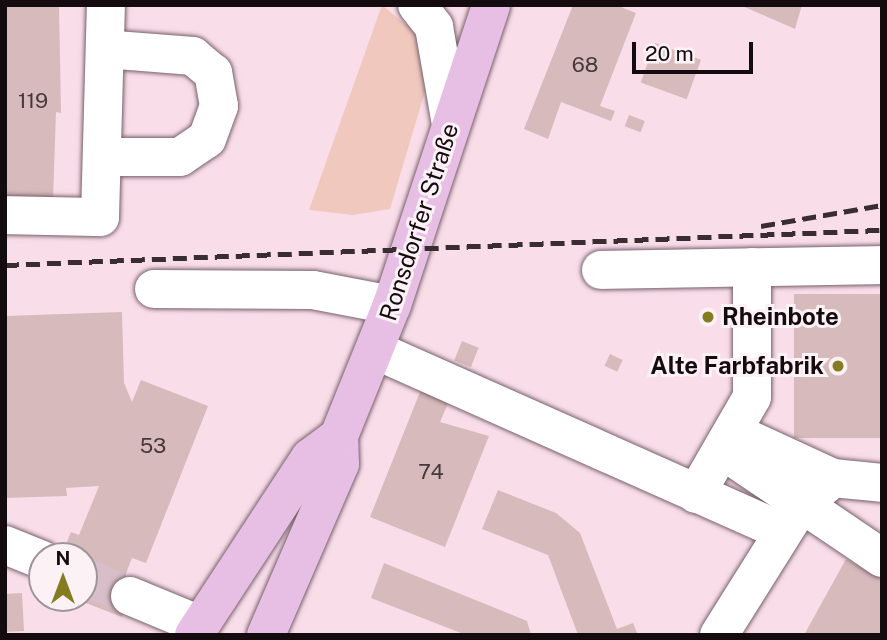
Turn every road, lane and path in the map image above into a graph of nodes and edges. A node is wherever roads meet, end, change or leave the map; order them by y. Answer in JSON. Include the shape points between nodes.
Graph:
{"nodes":[{"id":1,"x":106,"y":5,"type":"edge"},
{"id":2,"x":417,"y":5,"type":"edge"},
{"id":3,"x":491,"y":5,"type":"edge"},
{"id":4,"x":105,"y":49,"type":"junction"},
{"id":5,"x":451,"y":124,"type":"junction"},
{"id":6,"x":102,"y":157,"type":"junction"},
{"id":7,"x":5,"y":215,"type":"edge"},
{"id":8,"x":882,"y":265,"type":"edge"},
{"id":9,"x":752,"y":267,"type":"junction"},
{"id":10,"x":601,"y":270,"type":"dead end"},
{"id":11,"x":155,"y":289,"type":"dead end"},
{"id":12,"x":392,"y":305,"type":"junction"},
{"id":13,"x":375,"y":350,"type":"junction"},
{"id":14,"x":339,"y":436,"type":"junction"},
{"id":15,"x":728,"y":441,"type":"junction"},
{"id":16,"x":833,"y":478,"type":"junction"},
{"id":17,"x":882,"y":484,"type":"edge"},
{"id":18,"x":696,"y":494,"type":"junction"},
{"id":19,"x":791,"y":518,"type":"junction"},
{"id":20,"x":5,"y":545,"type":"edge"},
{"id":21,"x":28,"y":554,"type":"edge"},
{"id":22,"x":882,"y":558,"type":"edge"},
{"id":23,"x":130,"y":596,"type":"tunnel mouth"},
{"id":24,"x":197,"y":630,"type":"edge"},
{"id":25,"x":266,"y":635,"type":"edge"},
{"id":26,"x":719,"y":635,"type":"edge"}],
"edges":[{"from":1,"to":4,"type":"street"},
{"from":2,"to":5,"type":"street","via":[[434,27]]},
{"from":3,"to":5,"type":"main road","name":"Ronsdorfer Straße"},
{"from":4,"to":6,"type":"street"},
{"from":4,"to":6,"type":"street","via":[[193,56],[213,73],[219,106],[207,139],[180,157]]},
{"from":5,"to":12,"type":"main road","name":"Ronsdorfer Straße"},
{"from":6,"to":7,"type":"street","via":[[100,218]]},
{"from":8,"to":9,"type":"street"},
{"from":9,"to":10,"type":"street"},
{"from":9,"to":15,"type":"street","via":[[752,397]]},
{"from":11,"to":12,"type":"street","via":[[313,290]]},
{"from":12,"to":13,"type":"main road","name":"Ronsdorfer Straße"},
{"from":13,"to":14,"type":"main road","name":"Ronsdorfer Straße"},
{"from":13,"to":18,"type":"street"},
{"from":14,"to":24,"type":"main road","via":[[310,458]]},
{"from":14,"to":25,"type":"main road","name":"Ronsdorfer Straße","via":[[340,464],[329,495]]},
{"from":15,"to":16,"type":"street"},
{"from":15,"to":18,"type":"street"},
{"from":15,"to":19,"type":"street"},
{"from":16,"to":17,"type":"street"},
{"from":16,"to":19,"type":"street"},
{"from":18,"to":19,"type":"street"},
{"from":19,"to":22,"type":"street"},
{"from":19,"to":26,"type":"street"},
{"from":20,"to":21,"type":"street"},
{"from":23,"to":24,"type":"street"}]}
